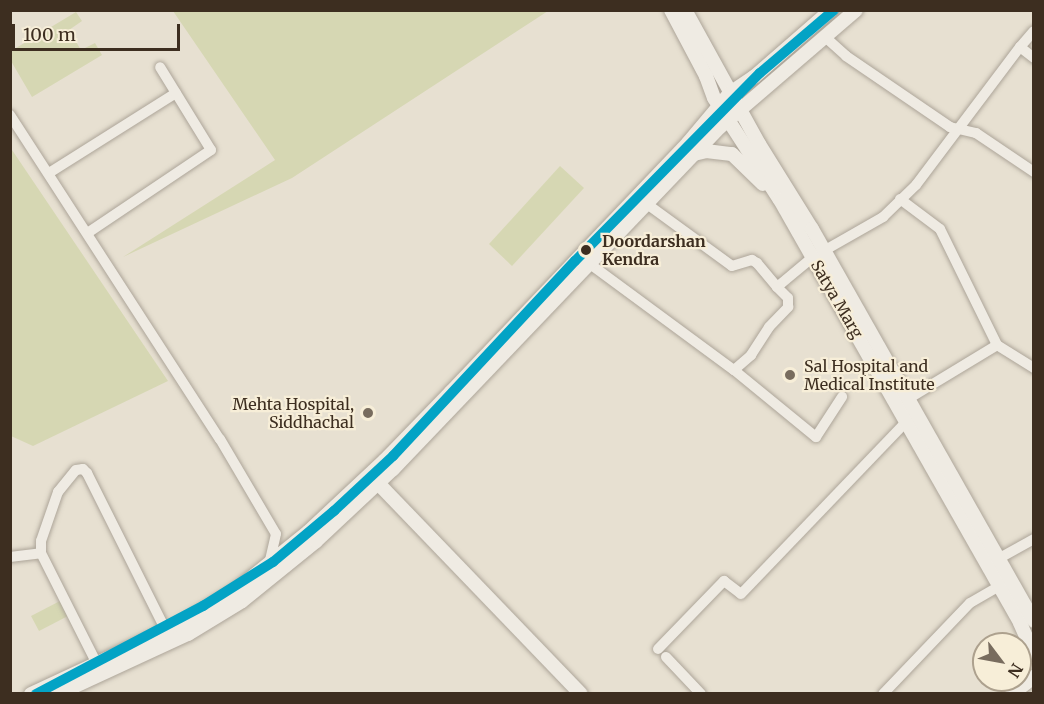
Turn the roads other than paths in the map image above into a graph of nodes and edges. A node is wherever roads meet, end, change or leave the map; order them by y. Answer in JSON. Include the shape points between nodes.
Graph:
{"nodes":[{"id":1,"x":671,"y":10,"type":"edge"},
{"id":2,"x":685,"y":10,"type":"edge"},
{"id":3,"x":831,"y":10,"type":"edge"},
{"id":4,"x":856,"y":10,"type":"edge"},
{"id":5,"x":1034,"y":31,"type":"edge"},
{"id":6,"x":824,"y":36,"type":"junction"},
{"id":7,"x":1020,"y":47,"type":"junction"},
{"id":8,"x":1034,"y":58,"type":"edge"},
{"id":9,"x":160,"y":67,"type":"dead end"},
{"id":10,"x":176,"y":93,"type":"junction"},
{"id":11,"x":730,"y":93,"type":"junction"},
{"id":12,"x":718,"y":105,"type":"junction"},
{"id":13,"x":740,"y":111,"type":"junction"},
{"id":14,"x":10,"y":115,"type":"edge"},
{"id":15,"x":728,"y":120,"type":"junction"},
{"id":16,"x":14,"y":128,"type":"edge"},
{"id":17,"x":958,"y":129,"type":"junction"},
{"id":18,"x":694,"y":154,"type":"junction"},
{"id":19,"x":49,"y":172,"type":"junction"},
{"id":20,"x":1034,"y":172,"type":"edge"},
{"id":21,"x":900,"y":199,"type":"junction"},
{"id":22,"x":780,"y":200,"type":"junction"},
{"id":23,"x":647,"y":204,"type":"junction"},
{"id":24,"x":89,"y":232,"type":"junction"},
{"id":25,"x":818,"y":254,"type":"junction"},
{"id":26,"x":590,"y":264,"type":"junction"},
{"id":27,"x":777,"y":287,"type":"junction"},
{"id":28,"x":997,"y":345,"type":"junction"},
{"id":29,"x":1034,"y":368,"type":"edge"},
{"id":30,"x":734,"y":370,"type":"junction"},
{"id":31,"x":842,"y":397,"type":"dead end"},
{"id":32,"x":908,"y":399,"type":"junction"},
{"id":33,"x":906,"y":422,"type":"junction"},
{"id":34,"x":374,"y":479,"type":"junction"},
{"id":35,"x":1034,"y":539,"type":"edge"},
{"id":36,"x":41,"y":553,"type":"junction"},
{"id":37,"x":10,"y":557,"type":"edge"},
{"id":38,"x":998,"y":559,"type":"junction"},
{"id":39,"x":270,"y":561,"type":"junction"},
{"id":40,"x":999,"y":586,"type":"junction"},
{"id":41,"x":1034,"y":621,"type":"edge"},
{"id":42,"x":166,"y":631,"type":"junction"},
{"id":43,"x":658,"y":649,"type":"dead end"},
{"id":44,"x":1034,"y":654,"type":"edge"},
{"id":45,"x":666,"y":657,"type":"dead end"},
{"id":46,"x":96,"y":662,"type":"junction"},
{"id":47,"x":1034,"y":677,"type":"edge"},
{"id":48,"x":31,"y":693,"type":"edge"},
{"id":49,"x":58,"y":693,"type":"edge"},
{"id":50,"x":581,"y":693,"type":"edge"},
{"id":51,"x":701,"y":693,"type":"edge"},
{"id":52,"x":883,"y":693,"type":"edge"},
{"id":53,"x":1012,"y":693,"type":"edge"}],
"edges":[{"from":1,"to":12,"type":"main road","name":"Satya Marg"},
{"from":2,"to":11,"type":"main road","name":"Satya Marg"},
{"from":3,"to":11,"type":"main road"},
{"from":4,"to":6,"type":"main road"},
{"from":5,"to":7,"type":"street"},
{"from":6,"to":13,"type":"main road"},
{"from":6,"to":17,"type":"street","via":[[846,56]]},
{"from":7,"to":8,"type":"street"},
{"from":7,"to":17,"type":"street"},
{"from":9,"to":10,"type":"street"},
{"from":10,"to":19,"type":"street"},
{"from":10,"to":24,"type":"street","via":[[211,150]]},
{"from":11,"to":12,"type":"main road"},
{"from":11,"to":13,"type":"main road","name":"Satya Marg"},
{"from":12,"to":15,"type":"main road","name":"Satya Marg"},
{"from":12,"to":34,"type":"main road","via":[[680,152]]},
{"from":13,"to":15,"type":"main road"},
{"from":13,"to":25,"type":"main road","name":"Satya Marg"},
{"from":14,"to":16,"type":"street"},
{"from":15,"to":18,"type":"main road"},
{"from":15,"to":22,"type":"main road","name":"Satya Marg"},
{"from":16,"to":19,"type":"street"},
{"from":17,"to":20,"type":"street","via":[[976,133]]},
{"from":17,"to":21,"type":"street","via":[[916,185]]},
{"from":18,"to":22,"type":"main road","via":[[732,154]]},
{"from":18,"to":23,"type":"main road"},
{"from":19,"to":24,"type":"street"},
{"from":21,"to":25,"type":"street","via":[[883,217]]},
{"from":21,"to":28,"type":"street","via":[[940,229]]},
{"from":22,"to":25,"type":"main road","name":"Satya Marg"},
{"from":23,"to":26,"type":"main road"},
{"from":23,"to":27,"type":"street","via":[[732,266],[752,260]]},
{"from":24,"to":39,"type":"street","via":[[276,534]]},
{"from":25,"to":27,"type":"street"},
{"from":25,"to":32,"type":"main road","name":"Satya Marg"},
{"from":25,"to":33,"type":"main road","name":"Satya Marg"},
{"from":26,"to":30,"type":"street"},
{"from":26,"to":34,"type":"main road"},
{"from":27,"to":30,"type":"street","via":[[788,298],[788,307],[751,355]]},
{"from":28,"to":29,"type":"street"},
{"from":28,"to":32,"type":"street"},
{"from":30,"to":31,"type":"street","via":[[816,437]]},
{"from":32,"to":38,"type":"main road","name":"Satya Marg"},
{"from":33,"to":40,"type":"main road","name":"Satya Marg"},
{"from":33,"to":43,"type":"street","via":[[741,594],[724,581]]},
{"from":34,"to":39,"type":"main road"},
{"from":34,"to":49,"type":"main road","via":[[316,541],[242,601],[188,634]]},
{"from":34,"to":50,"type":"main road"},
{"from":35,"to":38,"type":"street"},
{"from":36,"to":37,"type":"street"},
{"from":36,"to":42,"type":"street","via":[[41,541],[58,492],[69,476],[83,469]]},
{"from":36,"to":46,"type":"street"},
{"from":38,"to":41,"type":"main road","name":"Satya Marg"},
{"from":39,"to":42,"type":"main road","via":[[235,591]]},
{"from":40,"to":44,"type":"main road","name":"Satya Marg"},
{"from":40,"to":52,"type":"street","via":[[970,603]]},
{"from":42,"to":46,"type":"main road"},
{"from":45,"to":51,"type":"street"},
{"from":46,"to":48,"type":"main road"},
{"from":47,"to":53,"type":"main road"}]}
